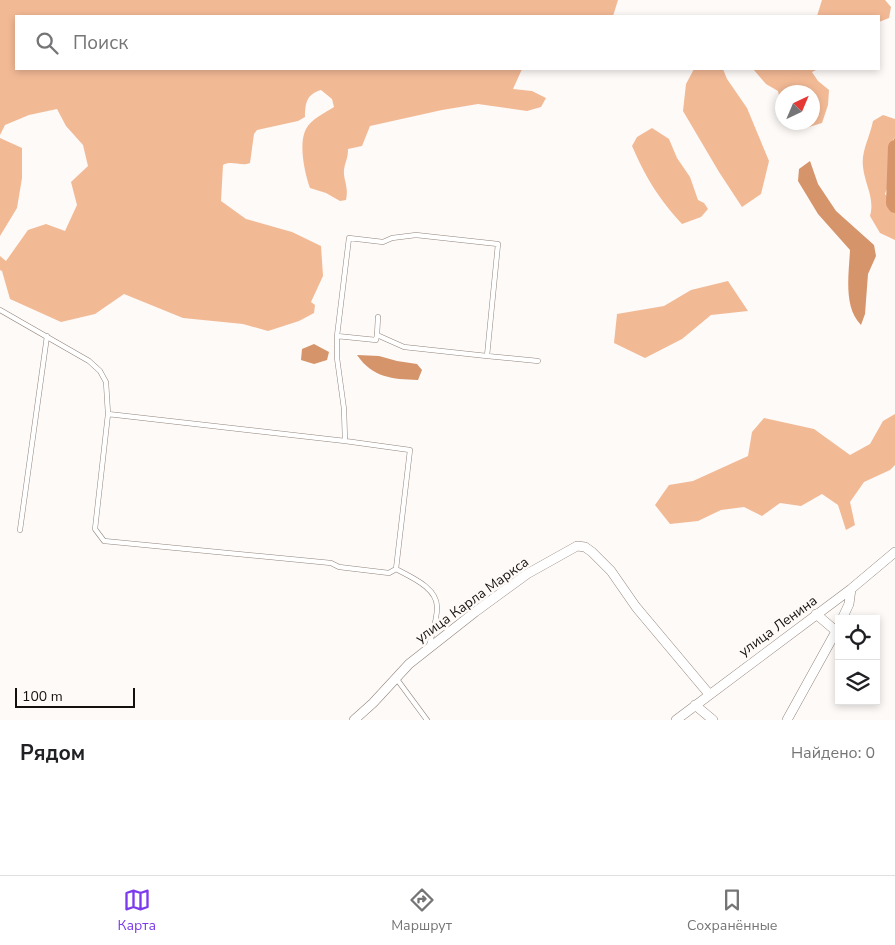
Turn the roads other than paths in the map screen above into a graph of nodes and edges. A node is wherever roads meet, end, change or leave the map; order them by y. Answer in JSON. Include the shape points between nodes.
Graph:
{"nodes":[{"id":1,"x":0,"y":310,"type":"edge"},
{"id":2,"x":378,"y":317,"type":"dead end"},
{"id":3,"x":377,"y":335,"type":"junction"},
{"id":4,"x":47,"y":336,"type":"junction"},
{"id":5,"x":337,"y":336,"type":"junction"},
{"id":6,"x":487,"y":356,"type":"junction"},
{"id":7,"x":538,"y":361,"type":"dead end"},
{"id":8,"x":108,"y":414,"type":"junction"},
{"id":9,"x":345,"y":441,"type":"junction"},
{"id":10,"x":20,"y":530,"type":"dead end"},
{"id":11,"x":895,"y":552,"type":"edge"},
{"id":12,"x":396,"y":569,"type":"junction"},
{"id":13,"x":851,"y":589,"type":"junction"},
{"id":14,"x":816,"y":614,"type":"junction"},
{"id":15,"x":844,"y":615,"type":"edge"},
{"id":16,"x":835,"y":627,"type":"edge"},
{"id":17,"x":835,"y":632,"type":"edge"},
{"id":18,"x":428,"y":650,"type":"junction"},
{"id":19,"x":396,"y":678,"type":"junction"},
{"id":20,"x":709,"y":694,"type":"junction"},
{"id":21,"x":695,"y":706,"type":"junction"},
{"id":22,"x":354,"y":720,"type":"edge"},
{"id":23,"x":427,"y":720,"type":"edge"},
{"id":24,"x":676,"y":720,"type":"edge"},
{"id":25,"x":713,"y":720,"type":"edge"},
{"id":26,"x":787,"y":720,"type":"edge"}],
"edges":[{"from":1,"to":4,"type":"lane"},
{"from":2,"to":3,"type":"lane"},
{"from":3,"to":5,"type":"lane","via":[[376,340]]},
{"from":3,"to":6,"type":"lane","via":[[404,346]]},
{"from":4,"to":8,"type":"lane","via":[[90,361],[100,371],[106,382]]},
{"from":4,"to":10,"type":"lane"},
{"from":5,"to":6,"type":"lane","via":[[349,238],[383,242],[416,234],[498,244]]},
{"from":5,"to":9,"type":"lane"},
{"from":6,"to":7,"type":"lane"},
{"from":8,"to":9,"type":"lane"},
{"from":8,"to":12,"type":"lane","via":[[95,529],[104,541],[331,563],[339,567],[389,573]]},
{"from":9,"to":12,"type":"lane","via":[[410,450]]},
{"from":11,"to":13,"type":"street","name":"улица Ленина"},
{"from":12,"to":18,"type":"lane","via":[[420,582],[436,599],[438,606]]},
{"from":13,"to":14,"type":"street","name":"улица Ленина"},
{"from":13,"to":15,"type":"street"},
{"from":14,"to":16,"type":"street"},
{"from":14,"to":20,"type":"street","name":"улица Ленина"},
{"from":17,"to":26,"type":"street"},
{"from":18,"to":19,"type":"street","name":"улица Карла Маркса"},
{"from":18,"to":20,"type":"street","name":"улица Карла Маркса","via":[[527,574],[568,550],[585,547],[611,571],[636,607]]},
{"from":19,"to":22,"type":"street","name":"улица Карла Маркса"},
{"from":19,"to":23,"type":"lane"},
{"from":20,"to":21,"type":"street","name":"улица Ленина"},
{"from":21,"to":24,"type":"street","name":"улица Ленина"},
{"from":21,"to":25,"type":"street"}]}
